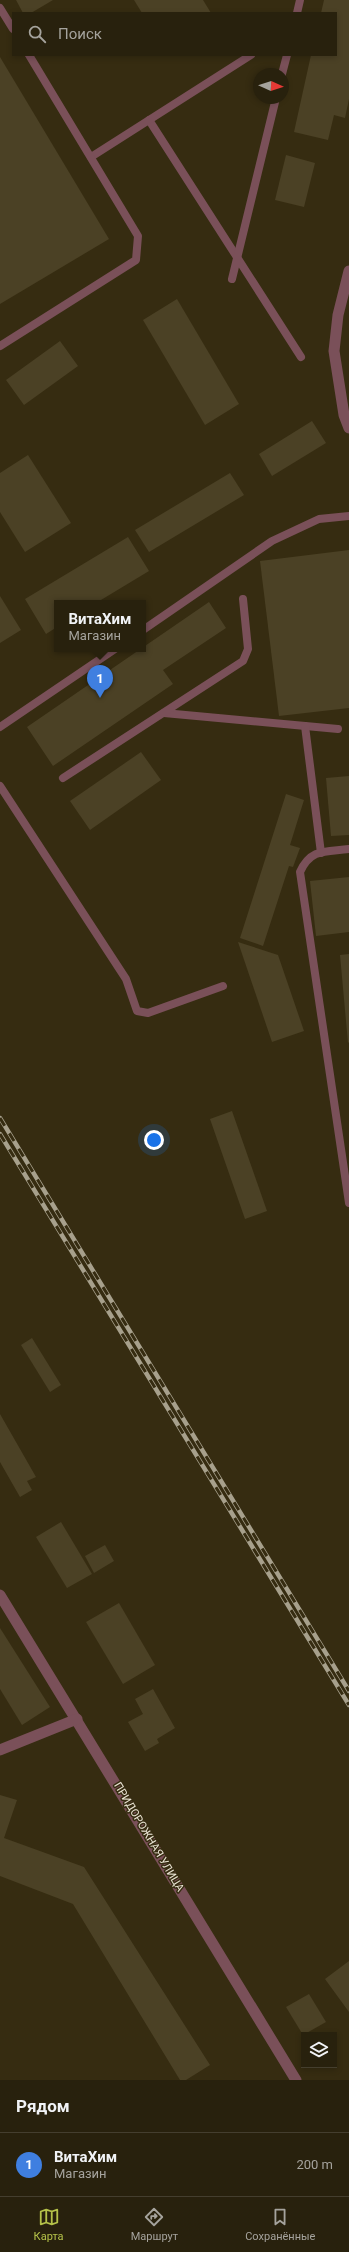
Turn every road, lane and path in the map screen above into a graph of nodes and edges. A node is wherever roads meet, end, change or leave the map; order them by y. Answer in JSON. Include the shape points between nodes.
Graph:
{"nodes":[{"id":1,"x":300,"y":0,"type":"edge"},
{"id":2,"x":0,"y":8,"type":"edge"},
{"id":3,"x":297,"y":12,"type":"edge"},
{"id":4,"x":12,"y":27,"type":"edge"},
{"id":5,"x":30,"y":56,"type":"edge"},
{"id":6,"x":249,"y":56,"type":"edge"},
{"id":7,"x":287,"y":56,"type":"edge"},
{"id":8,"x":284,"y":68,"type":"edge"},
{"id":9,"x":275,"y":104,"type":"edge"},
{"id":10,"x":149,"y":120,"type":"junction"},
{"id":11,"x":91,"y":157,"type":"junction"},
{"id":12,"x":238,"y":258,"type":"junction"},
{"id":13,"x":349,"y":271,"type":"edge"},
{"id":14,"x":232,"y":279,"type":"dead end"},
{"id":15,"x":0,"y":346,"type":"edge"},
{"id":16,"x":301,"y":357,"type":"dead end"},
{"id":17,"x":349,"y":428,"type":"edge"},
{"id":18,"x":349,"y":516,"type":"edge"},
{"id":19,"x":243,"y":599,"type":"dead end"},
{"id":20,"x":146,"y":628,"type":"edge"},
{"id":21,"x":111,"y":652,"type":"edge"},
{"id":22,"x":164,"y":712,"type":"junction"},
{"id":23,"x":305,"y":726,"type":"junction"},
{"id":24,"x":0,"y":727,"type":"edge"},
{"id":25,"x":338,"y":729,"type":"dead end"},
{"id":26,"x":63,"y":778,"type":"dead end"},
{"id":27,"x":0,"y":786,"type":"edge"},
{"id":28,"x":349,"y":849,"type":"edge"},
{"id":29,"x":321,"y":853,"type":"junction"},
{"id":30,"x":223,"y":986,"type":"dead end"},
{"id":31,"x":349,"y":1202,"type":"edge"},
{"id":32,"x":0,"y":1595,"type":"edge"},
{"id":33,"x":77,"y":1719,"type":"junction"},
{"id":34,"x":0,"y":1750,"type":"edge"},
{"id":35,"x":296,"y":2080,"type":"edge"}],
"edges":[{"from":1,"to":3,"type":"lane"},
{"from":2,"to":4,"type":"lane"},
{"from":5,"to":11,"type":"lane"},
{"from":6,"to":10,"type":"lane"},
{"from":7,"to":8,"type":"lane"},
{"from":9,"to":12,"type":"lane"},
{"from":10,"to":11,"type":"lane"},
{"from":10,"to":12,"type":"lane"},
{"from":11,"to":15,"type":"lane","via":[[138,236],[136,260]]},
{"from":12,"to":14,"type":"lane"},
{"from":12,"to":16,"type":"lane"},
{"from":13,"to":17,"type":"street","via":[[338,315],[334,351],[344,415]]},
{"from":18,"to":20,"type":"lane","via":[[319,520],[272,541]]},
{"from":19,"to":22,"type":"lane","via":[[248,649],[243,661]]},
{"from":21,"to":24,"type":"lane"},
{"from":22,"to":23,"type":"lane"},
{"from":22,"to":26,"type":"lane"},
{"from":23,"to":25,"type":"lane"},
{"from":23,"to":29,"type":"lane"},
{"from":27,"to":30,"type":"lane","via":[[126,979],[137,1011],[148,1013]]},
{"from":28,"to":29,"type":"lane"},
{"from":29,"to":31,"type":"lane","via":[[305,860],[300,872]]},
{"from":32,"to":33,"type":"street","name":"ПРИДОРОЖНАЯ УЛИЦА"},
{"from":33,"to":34,"type":"street"},
{"from":33,"to":35,"type":"street","name":"ПРИДОРОЖНАЯ УЛИЦА"}]}
